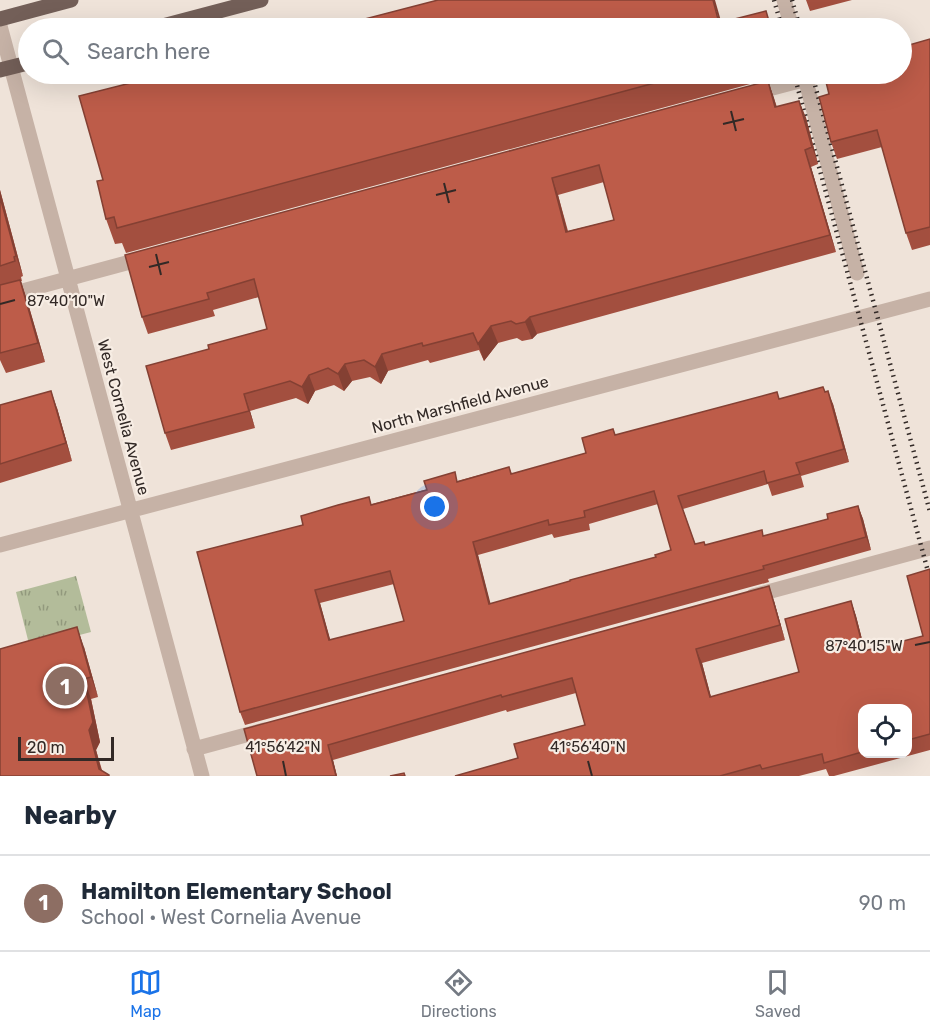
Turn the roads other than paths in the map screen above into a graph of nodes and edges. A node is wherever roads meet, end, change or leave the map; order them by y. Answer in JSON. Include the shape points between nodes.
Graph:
{"nodes":[{"id":1,"x":71,"y":0,"type":"edge"},
{"id":2,"x":261,"y":0,"type":"edge"},
{"id":3,"x":784,"y":0,"type":"edge"},
{"id":4,"x":193,"y":18,"type":"edge"},
{"id":5,"x":789,"y":18,"type":"edge"},
{"id":6,"x":0,"y":19,"type":"edge"},
{"id":7,"x":0,"y":26,"type":"edge"},
{"id":8,"x":5,"y":69,"type":"edge"},
{"id":9,"x":779,"y":84,"type":"edge"},
{"id":10,"x":807,"y":84,"type":"edge"},
{"id":11,"x":740,"y":96,"type":"edge"},
{"id":12,"x":155,"y":255,"type":"edge"},
{"id":13,"x":857,"y":273,"type":"dead end"},
{"id":14,"x":68,"y":279,"type":"junction"},
{"id":15,"x":0,"y":297,"type":"edge"},
{"id":16,"x":930,"y":299,"type":"edge"},
{"id":17,"x":130,"y":510,"type":"junction"},
{"id":18,"x":0,"y":545,"type":"edge"},
{"id":19,"x":930,"y":548,"type":"edge"},
{"id":20,"x":740,"y":600,"type":"edge"},
{"id":21,"x":280,"y":725,"type":"edge"},
{"id":22,"x":194,"y":749,"type":"junction"},
{"id":23,"x":202,"y":776,"type":"edge"}],
"edges":[{"from":1,"to":6,"type":"main road"},
{"from":2,"to":4,"type":"main road"},
{"from":3,"to":5,"type":"street"},
{"from":7,"to":8,"type":"street","name":"West Cornelia Avenue"},
{"from":8,"to":14,"type":"street","name":"West Cornelia Avenue"},
{"from":9,"to":11,"type":"street"},
{"from":10,"to":13,"type":"street"},
{"from":12,"to":14,"type":"street"},
{"from":14,"to":15,"type":"street"},
{"from":14,"to":17,"type":"street","name":"West Cornelia Avenue"},
{"from":16,"to":17,"type":"street","name":"North Marshfield Avenue"},
{"from":17,"to":18,"type":"street","name":"North Marshfield Avenue"},
{"from":17,"to":22,"type":"street","name":"West Cornelia Avenue"},
{"from":19,"to":20,"type":"street"},
{"from":21,"to":22,"type":"street"},
{"from":22,"to":23,"type":"street","name":"West Cornelia Avenue"}]}
